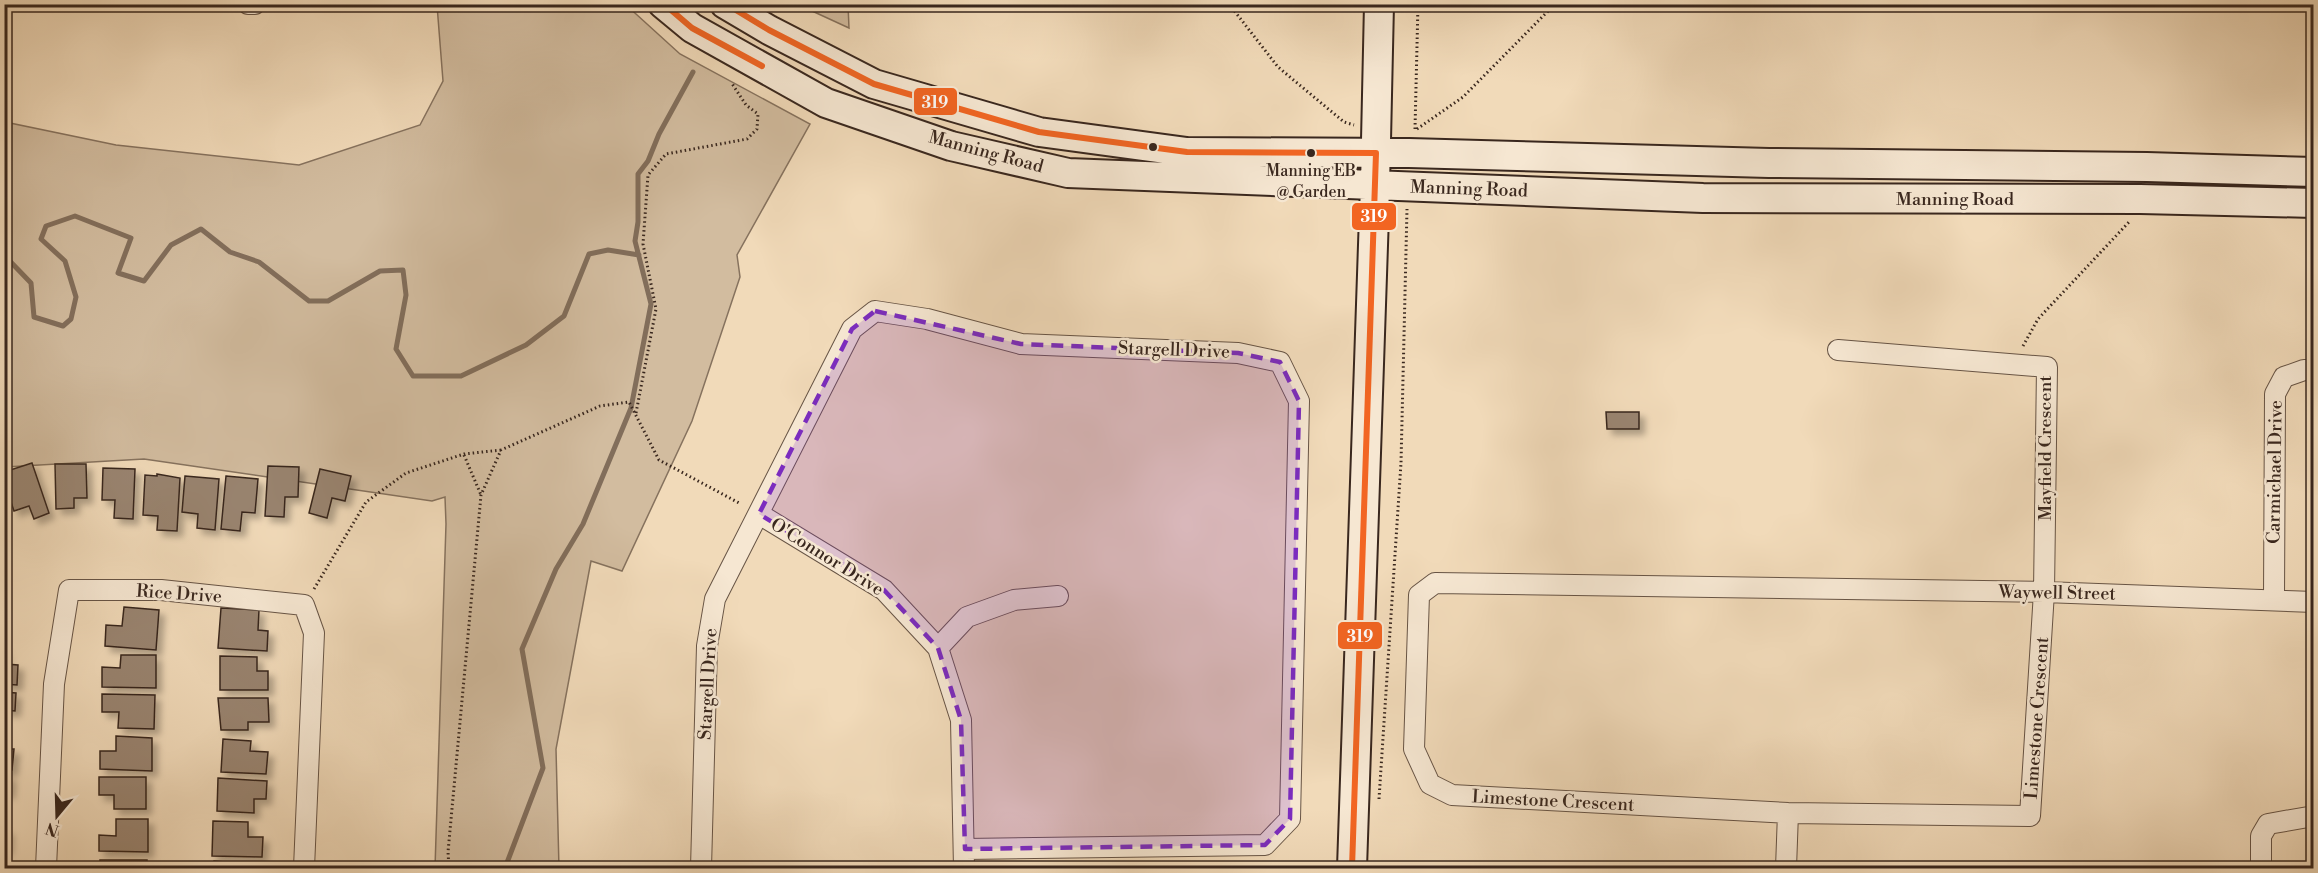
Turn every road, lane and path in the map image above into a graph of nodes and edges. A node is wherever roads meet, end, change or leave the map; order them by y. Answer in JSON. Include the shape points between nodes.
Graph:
{"nodes":[{"id":1,"x":248,"y":4,"type":"edge"},
{"id":2,"x":255,"y":4,"type":"edge"},
{"id":3,"x":663,"y":4,"type":"edge"},
{"id":4,"x":725,"y":4,"type":"edge"},
{"id":5,"x":1379,"y":4,"type":"edge"},
{"id":6,"x":1418,"y":4,"type":"edge"},
{"id":7,"x":731,"y":82,"type":"dead end"},
{"id":8,"x":1376,"y":153,"type":"junction"},
{"id":9,"x":1409,"y":153,"type":"junction"},
{"id":10,"x":2313,"y":172,"type":"edge"},
{"id":11,"x":1375,"y":186,"type":"junction"},
{"id":12,"x":1408,"y":186,"type":"junction"},
{"id":13,"x":2140,"y":199,"type":"junction"},
{"id":14,"x":2313,"y":203,"type":"edge"},
{"id":15,"x":1838,"y":350,"type":"dead end"},
{"id":16,"x":2012,"y":364,"type":"junction"},
{"id":17,"x":2313,"y":370,"type":"edge"},
{"id":18,"x":636,"y":415,"type":"junction"},
{"id":19,"x":501,"y":450,"type":"junction"},
{"id":20,"x":464,"y":454,"type":"junction"},
{"id":21,"x":481,"y":495,"type":"junction"},
{"id":22,"x":759,"y":514,"type":"junction"},
{"id":23,"x":1800,"y":588,"type":"joint"},
{"id":24,"x":2044,"y":592,"type":"junction"},
{"id":25,"x":1058,"y":596,"type":"dead end"},
{"id":26,"x":2274,"y":599,"type":"junction"},
{"id":27,"x":2313,"y":602,"type":"edge"},
{"id":28,"x":304,"y":606,"type":"junction"},
{"id":29,"x":938,"y":648,"type":"junction"},
{"id":30,"x":1379,"y":809,"type":"dead end"},
{"id":31,"x":1788,"y":813,"type":"junction"},
{"id":32,"x":2313,"y":816,"type":"edge"},
{"id":33,"x":965,"y":849,"type":"junction"},
{"id":34,"x":46,"y":868,"type":"edge"},
{"id":35,"x":304,"y":868,"type":"edge"},
{"id":36,"x":449,"y":868,"type":"edge"},
{"id":37,"x":700,"y":868,"type":"edge"},
{"id":38,"x":964,"y":868,"type":"edge"},
{"id":39,"x":1352,"y":868,"type":"edge"},
{"id":40,"x":1786,"y":868,"type":"edge"},
{"id":41,"x":2261,"y":868,"type":"edge"}],
"edges":[{"from":1,"to":2,"type":"street"},
{"from":3,"to":11,"type":"main road","name":"Manning Road","via":[[692,28],[826,103],[951,146],[1068,173]]},
{"from":4,"to":8,"type":"main road","name":"Manning Road","via":[[874,84],[1039,132],[1187,152]]},
{"from":5,"to":8,"type":"main road"},
{"from":6,"to":9,"type":"path","via":[[1416,130]]},
{"from":7,"to":18,"type":"path","via":[[746,105],[758,114],[757,129],[747,139],[666,154],[648,175],[643,244],[656,309]]},
{"from":8,"to":9,"type":"main road","name":"Manning Road"},
{"from":8,"to":11,"type":"main road"},
{"from":9,"to":10,"type":"main road","name":"Manning Road"},
{"from":11,"to":12,"type":"main road","name":"Manning Road"},
{"from":11,"to":39,"type":"main road"},
{"from":12,"to":13,"type":"main road","name":"Manning Road","via":[[1703,198]]},
{"from":12,"to":30,"type":"path","via":[[1401,463]]},
{"from":13,"to":14,"type":"main road","name":"Manning Road"},
{"from":13,"to":16,"type":"path","via":[[2138,213],[2038,319]]},
{"from":15,"to":16,"type":"street","name":"Mayfield Crescent"},
{"from":16,"to":24,"type":"street","name":"Mayfield Crescent","via":[[2047,367]]},
{"from":17,"to":26,"type":"street","name":"Carmichael Drive","via":[[2284,377],[2275,394]]},
{"from":18,"to":19,"type":"path","via":[[629,402],[600,406]]},
{"from":18,"to":22,"type":"path","via":[[659,460]]},
{"from":19,"to":20,"type":"path"},
{"from":19,"to":21,"type":"path"},
{"from":20,"to":21,"type":"path"},
{"from":20,"to":28,"type":"path","via":[[406,473],[366,502]]},
{"from":21,"to":36,"type":"path"},
{"from":22,"to":29,"type":"street","name":"O'Connor Drive","via":[[884,590]]},
{"from":22,"to":33,"type":"street","name":"Stargell Drive","via":[[852,328],[875,311],[927,319],[1022,344],[1238,353],[1280,362],[1299,401],[1290,819],[1265,845]]},
{"from":22,"to":37,"type":"street","name":"Stargell Drive","via":[[716,599],[707,646]]},
{"from":23,"to":24,"type":"street","name":"Waywell Street"},
{"from":23,"to":31,"type":"street","name":"Limestone Crescent","via":[[1435,583],[1419,595],[1414,749],[1430,784],[1452,795]]},
{"from":24,"to":26,"type":"street","name":"Waywell Street"},
{"from":24,"to":31,"type":"street","name":"Limestone Crescent","via":[[2030,816]]},
{"from":25,"to":29,"type":"street","via":[[1014,600],[967,617]]},
{"from":26,"to":27,"type":"street","name":"Waywell Street"},
{"from":28,"to":34,"type":"street","name":"Rice Drive","via":[[161,590],[69,590],[54,684]]},
{"from":28,"to":35,"type":"street","via":[[314,633]]},
{"from":29,"to":33,"type":"street","name":"O'Connor Drive","via":[[961,720]]},
{"from":31,"to":40,"type":"street"},
{"from":32,"to":41,"type":"street","via":[[2268,824],[2261,836]]},
{"from":33,"to":38,"type":"street","name":"O'Connor Drive"}]}
